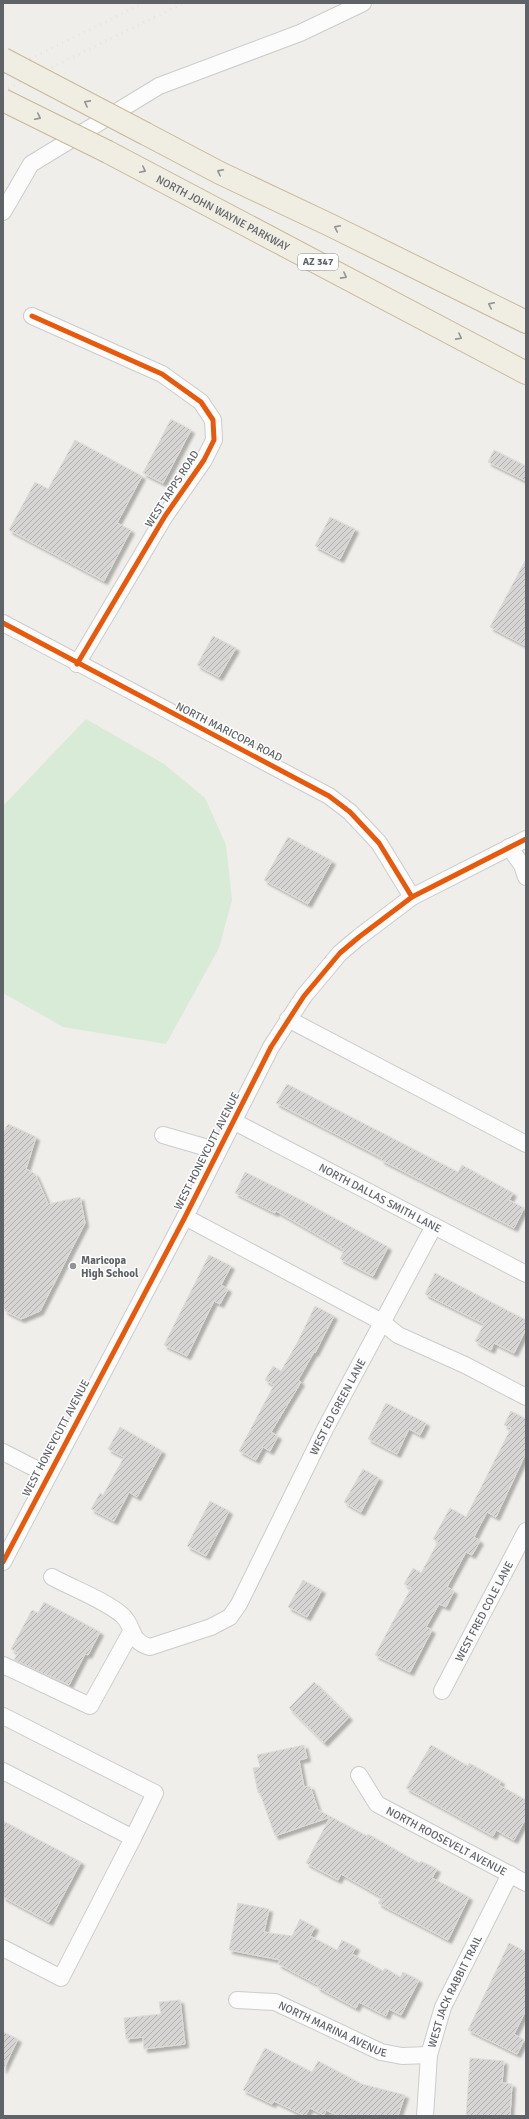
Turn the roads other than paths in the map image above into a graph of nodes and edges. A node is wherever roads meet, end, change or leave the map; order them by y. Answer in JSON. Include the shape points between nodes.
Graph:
{"nodes":[{"id":1,"x":363,"y":3,"type":"edge"},
{"id":2,"x":3,"y":59,"type":"edge"},
{"id":3,"x":3,"y":100,"type":"edge"},
{"id":4,"x":3,"y":212,"type":"edge"},
{"id":5,"x":32,"y":316,"type":"dead end"},
{"id":6,"x":526,"y":322,"type":"edge"},
{"id":7,"x":526,"y":373,"type":"edge"},
{"id":8,"x":3,"y":624,"type":"edge"},
{"id":9,"x":77,"y":664,"type":"junction"},
{"id":10,"x":526,"y":839,"type":"edge"},
{"id":11,"x":509,"y":847,"type":"junction"},
{"id":12,"x":526,"y":877,"type":"edge"},
{"id":13,"x":412,"y":897,"type":"junction"},
{"id":14,"x":288,"y":1020,"type":"junction"},
{"id":15,"x":233,"y":1121,"type":"junction"},
{"id":16,"x":163,"y":1135,"type":"dead end"},
{"id":17,"x":526,"y":1144,"type":"edge"},
{"id":18,"x":218,"y":1151,"type":"junction"},
{"id":19,"x":185,"y":1217,"type":"junction"},
{"id":20,"x":434,"y":1226,"type":"junction"},
{"id":21,"x":526,"y":1274,"type":"edge"},
{"id":22,"x":382,"y":1322,"type":"junction"},
{"id":23,"x":526,"y":1397,"type":"edge"},
{"id":24,"x":3,"y":1452,"type":"edge"},
{"id":25,"x":48,"y":1475,"type":"junction"},
{"id":26,"x":526,"y":1531,"type":"edge"},
{"id":27,"x":3,"y":1562,"type":"edge"},
{"id":28,"x":52,"y":1577,"type":"dead end"},
{"id":29,"x":131,"y":1632,"type":"junction"},
{"id":30,"x":3,"y":1665,"type":"edge"},
{"id":31,"x":442,"y":1691,"type":"dead end"},
{"id":32,"x":3,"y":1716,"type":"edge"},
{"id":33,"x":3,"y":1771,"type":"edge"},
{"id":34,"x":359,"y":1775,"type":"dead end"},
{"id":35,"x":133,"y":1838,"type":"junction"},
{"id":36,"x":510,"y":1874,"type":"junction"},
{"id":37,"x":526,"y":1883,"type":"edge"},
{"id":38,"x":3,"y":1948,"type":"edge"},
{"id":39,"x":237,"y":2000,"type":"dead end"},
{"id":40,"x":429,"y":2055,"type":"junction"},
{"id":41,"x":425,"y":2116,"type":"edge"}],
"edges":[{"from":1,"to":4,"type":"street","via":[[300,33],[159,86],[31,164]]},
{"from":6,"to":2,"type":"highway","one_way":true,"bridge":true,"via":[[220,173]]},
{"from":3,"to":7,"type":"highway","name":"NORTH JOHN WAYNE PARKWAY","number":"AZ 347","one_way":true,"bridge":true,"via":[[108,152]]},
{"from":5,"to":9,"type":"street","name":"WEST TAPPS ROAD","via":[[162,374],[201,402],[213,420],[214,440],[204,460],[165,516]]},
{"from":8,"to":9,"type":"street","name":"NORTH MARICOPA ROAD"},
{"from":9,"to":13,"type":"street","name":"NORTH MARICOPA ROAD","via":[[329,796],[350,812],[379,843]]},
{"from":10,"to":11,"type":"street","name":"WEST HONEYCUTT AVENUE"},
{"from":11,"to":12,"type":"street"},
{"from":11,"to":13,"type":"street","name":"WEST HONEYCUTT AVENUE"},
{"from":13,"to":14,"type":"street","name":"WEST HONEYCUTT AVENUE","via":[[340,953],[308,990]]},
{"from":14,"to":15,"type":"street","name":"WEST HONEYCUTT AVENUE","via":[[271,1047]]},
{"from":14,"to":17,"type":"street"},
{"from":15,"to":18,"type":"street","name":"WEST HONEYCUTT AVENUE"},
{"from":15,"to":20,"type":"street","name":"NORTH DALLAS SMITH LANE"},
{"from":16,"to":18,"type":"street"},
{"from":18,"to":19,"type":"street","name":"WEST HONEYCUTT AVENUE"},
{"from":19,"to":22,"type":"street"},
{"from":19,"to":25,"type":"street","name":"WEST HONEYCUTT AVENUE"},
{"from":20,"to":21,"type":"street","name":"NORTH DALLAS SMITH LANE"},
{"from":20,"to":22,"type":"street","name":"WEST ED GREEN LANE"},
{"from":22,"to":23,"type":"street","via":[[398,1335]]},
{"from":22,"to":29,"type":"street","name":"WEST ED GREEN LANE","via":[[239,1604],[230,1617],[211,1627],[150,1647],[140,1644]]},
{"from":24,"to":25,"type":"street"},
{"from":25,"to":27,"type":"street","name":"WEST HONEYCUTT AVENUE"},
{"from":26,"to":31,"type":"street","name":"WEST FRED COLE LANE"},
{"from":28,"to":29,"type":"street","name":"WEST ED GREEN LANE","via":[[113,1609],[124,1617]]},
{"from":29,"to":30,"type":"street","via":[[90,1706]]},
{"from":32,"to":35,"type":"street","via":[[155,1793]]},
{"from":33,"to":35,"type":"street"},
{"from":34,"to":36,"type":"street","name":"NORTH ROOSEVELT AVENUE","via":[[377,1804]]},
{"from":35,"to":38,"type":"street","via":[[61,1978]]},
{"from":36,"to":37,"type":"street","name":"NORTH ROOSEVELT AVENUE"},
{"from":36,"to":40,"type":"street","name":"WEST JACK RABBIT TRAIL","via":[[444,2007]]},
{"from":39,"to":40,"type":"street","name":"NORTH MARINA AVENUE","via":[[275,2002],[381,2052],[402,2056]]},
{"from":40,"to":41,"type":"street","name":"WEST JACK RABBIT TRAIL"}]}
